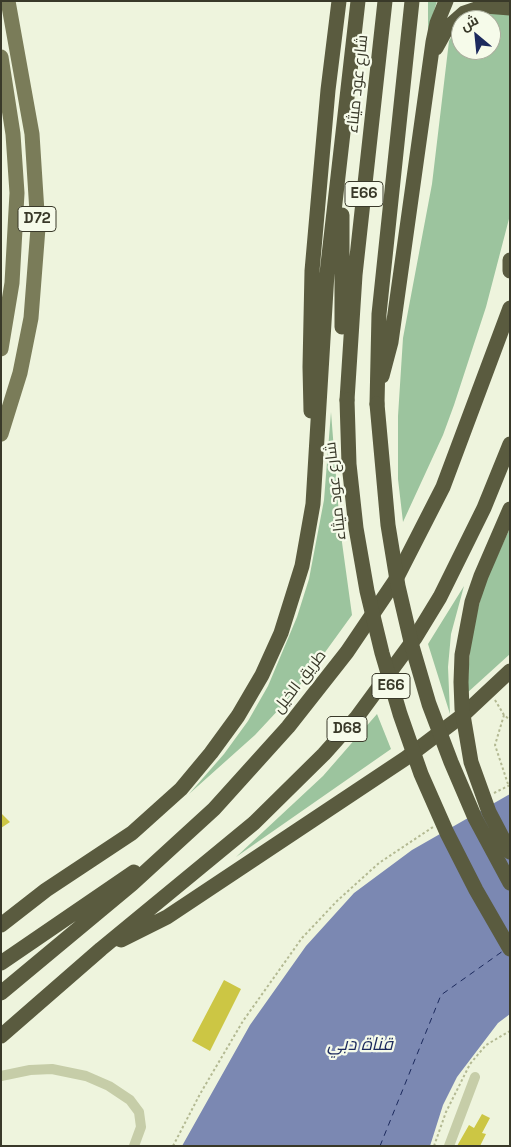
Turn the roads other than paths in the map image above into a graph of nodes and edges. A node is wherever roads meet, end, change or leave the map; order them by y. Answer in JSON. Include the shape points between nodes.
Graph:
{"nodes":[{"id":1,"x":8,"y":1,"type":"edge"},
{"id":2,"x":339,"y":1,"type":"edge"},
{"id":3,"x":358,"y":1,"type":"edge"},
{"id":4,"x":385,"y":1,"type":"edge"},
{"id":5,"x":412,"y":1,"type":"edge"},
{"id":6,"x":446,"y":1,"type":"edge"},
{"id":7,"x":510,"y":8,"type":"edge"},
{"id":8,"x":1,"y":58,"type":"edge"},
{"id":9,"x":431,"y":60,"type":"junction"},
{"id":10,"x":349,"y":87,"type":"junction"},
{"id":11,"x":510,"y":260,"type":"edge"},
{"id":12,"x":510,"y":271,"type":"edge"},
{"id":13,"x":510,"y":308,"type":"edge"},
{"id":14,"x":1,"y":349,"type":"edge"},
{"id":15,"x":377,"y":387,"type":"junction"},
{"id":16,"x":347,"y":394,"type":"junction"},
{"id":17,"x":1,"y":434,"type":"edge"},
{"id":18,"x":510,"y":444,"type":"edge"},
{"id":19,"x":317,"y":460,"type":"junction"},
{"id":20,"x":510,"y":508,"type":"edge"},
{"id":21,"x":510,"y":672,"type":"edge"},
{"id":22,"x":510,"y":852,"type":"edge"},
{"id":23,"x":166,"y":854,"type":"junction"},
{"id":24,"x":510,"y":883,"type":"edge"},
{"id":25,"x":1,"y":925,"type":"edge"},
{"id":26,"x":101,"y":949,"type":"junction"},
{"id":27,"x":510,"y":949,"type":"edge"},
{"id":28,"x":1,"y":963,"type":"edge"},
{"id":29,"x":1,"y":994,"type":"edge"},
{"id":30,"x":1,"y":1036,"type":"edge"},
{"id":31,"x":1,"y":1076,"type":"edge"},
{"id":32,"x":475,"y":1077,"type":"dead end"},
{"id":33,"x":134,"y":1146,"type":"edge"},
{"id":34,"x":450,"y":1146,"type":"edge"}],
"edges":[{"from":1,"to":17,"type":"main road","number":"D72","via":[[32,134],[37,236],[31,318],[20,373]]},
{"from":2,"to":19,"type":"highway","via":[[312,271],[310,367]]},
{"from":3,"to":10,"type":"highway"},
{"from":4,"to":16,"type":"highway","name":"شارع عود ميثاء","number":"E66","via":[[356,267]]},
{"from":5,"to":15,"type":"highway","number":"E66","via":[[379,314]]},
{"from":6,"to":9,"type":"highway","via":[[434,32]]},
{"from":7,"to":9,"type":"highway","via":[[485,6],[464,13],[447,28]]},
{"from":8,"to":14,"type":"main road","number":"D72","via":[[13,134],[17,193],[13,276]]},
{"from":9,"to":15,"type":"highway","via":[[391,342]]},
{"from":10,"to":16,"type":"highway","via":[[351,112],[341,258]]},
{"from":10,"to":19,"type":"highway","via":[[328,264]]},
{"from":11,"to":12,"type":"highway"},
{"from":13,"to":23,"type":"highway","name":"طريق الخيل","via":[[443,487],[409,556],[380,605],[347,652],[264,755]]},
{"from":15,"to":24,"type":"highway","number":"E66","bridge":true,"via":[[388,525],[412,646],[450,762]]},
{"from":16,"to":27,"type":"highway","name":"شارع عود ميثاء","number":"E66","bridge":true,"via":[[356,528],[369,600],[394,697],[447,833]]},
{"from":18,"to":26,"type":"highway","number":"D68","via":[[484,508],[440,597],[415,638],[357,718],[254,823]]},
{"from":19,"to":25,"type":"highway","via":[[304,559],[281,633],[238,716],[196,771],[164,805],[132,833],[46,890]]},
{"from":20,"to":22,"type":"highway","bridge":true,"via":[[472,602],[463,646],[461,682],[471,762],[489,812]]},
{"from":21,"to":26,"type":"highway","via":[[456,720],[406,758],[167,917]]},
{"from":23,"to":28,"type":"highway","via":[[106,890]]},
{"from":23,"to":29,"type":"highway","name":"طريق الخيل"},
{"from":26,"to":30,"type":"highway","number":"D68"},
{"from":31,"to":33,"type":"street","via":[[52,1069],[86,1076],[109,1086],[130,1100],[138,1112],[141,1127]]},
{"from":32,"to":34,"type":"street"}]}
